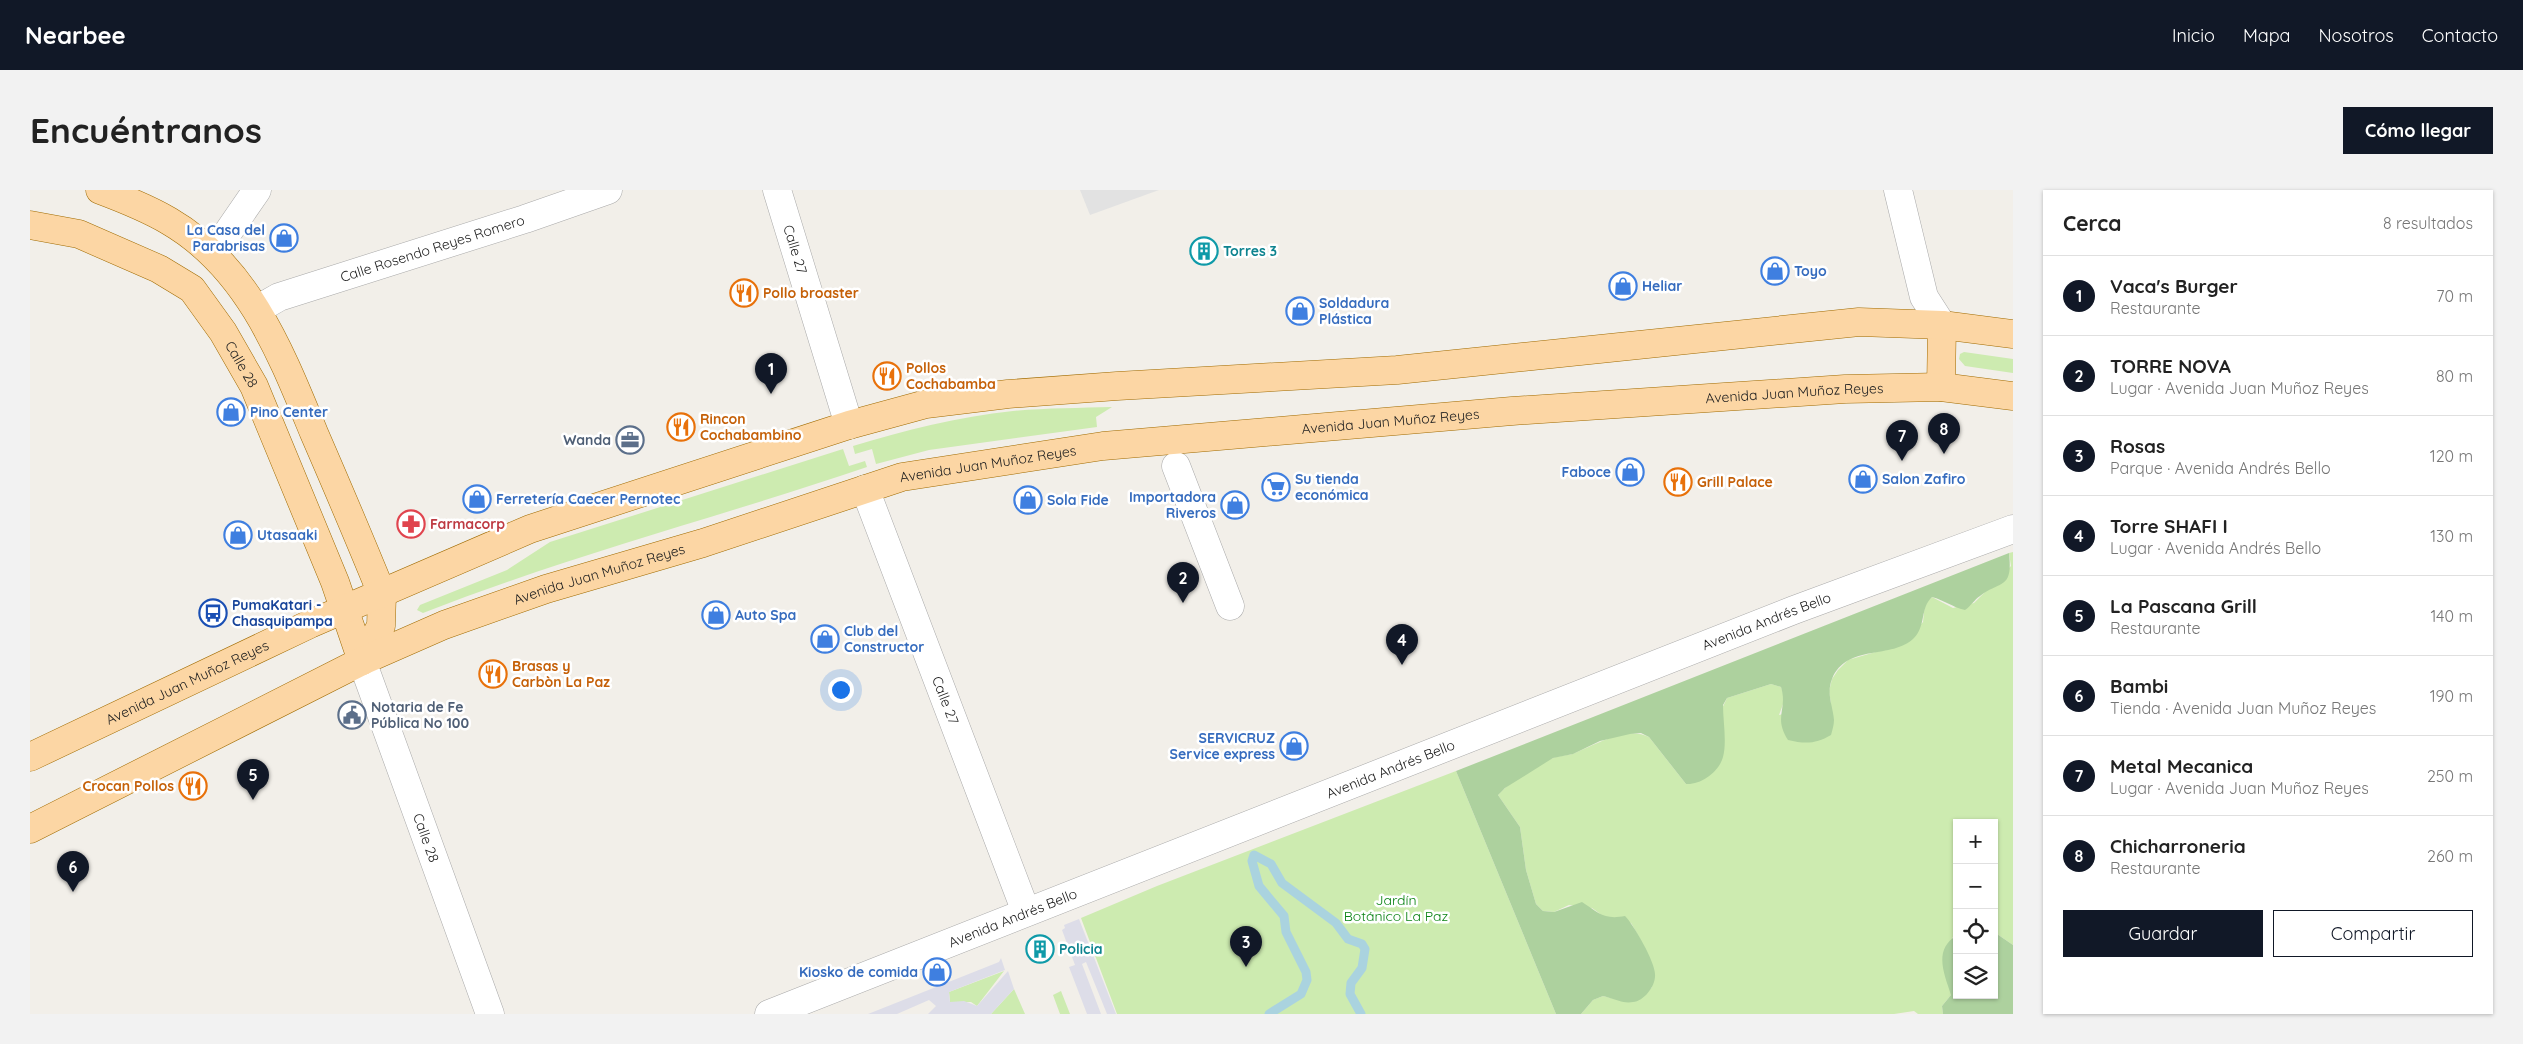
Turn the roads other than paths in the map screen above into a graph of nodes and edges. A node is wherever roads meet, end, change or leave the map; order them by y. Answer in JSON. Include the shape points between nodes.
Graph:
{"nodes":[{"id":1,"x":100,"y":190,"type":"edge"},
{"id":2,"x":257,"y":190,"type":"edge"},
{"id":3,"x":608,"y":190,"type":"edge"},
{"id":4,"x":777,"y":190,"type":"edge"},
{"id":5,"x":1898,"y":190,"type":"edge"},
{"id":6,"x":30,"y":225,"type":"edge"},
{"id":7,"x":213,"y":254,"type":"junction"},
{"id":8,"x":192,"y":290,"type":"junction"},
{"id":9,"x":258,"y":309,"type":"junction"},
{"id":10,"x":1942,"y":325,"type":"junction"},
{"id":11,"x":223,"y":332,"type":"junction"},
{"id":12,"x":2013,"y":334,"type":"edge"},
{"id":13,"x":1941,"y":387,"type":"junction"},
{"id":14,"x":2013,"y":396,"type":"edge"},
{"id":15,"x":849,"y":425,"type":"junction"},
{"id":16,"x":1176,"y":466,"type":"dead end"},
{"id":17,"x":866,"y":489,"type":"junction"},
{"id":18,"x":2013,"y":529,"type":"edge"},
{"id":19,"x":382,"y":594,"type":"junction"},
{"id":20,"x":1230,"y":606,"type":"dead end"},
{"id":21,"x":345,"y":609,"type":"junction"},
{"id":22,"x":362,"y":662,"type":"junction"},
{"id":23,"x":30,"y":757,"type":"edge"},
{"id":24,"x":30,"y":829,"type":"edge"},
{"id":25,"x":1026,"y":912,"type":"junction"},
{"id":26,"x":490,"y":1014,"type":"edge"},
{"id":27,"x":769,"y":1014,"type":"edge"}],
"edges":[{"from":1,"to":7,"type":"main road","via":[[171,221]]},
{"from":2,"to":7,"type":"street"},
{"from":3,"to":9,"type":"street","name":"Calle Rosendo Reyes Romero","via":[[280,297]]},
{"from":4,"to":15,"type":"street","name":"Calle 27"},
{"from":5,"to":10,"type":"street","via":[[1924,297]]},
{"from":6,"to":8,"type":"main road","name":"Calle 28","via":[[79,234],[159,269]]},
{"from":7,"to":8,"type":"main road"},
{"from":7,"to":9,"type":"main road"},
{"from":8,"to":11,"type":"main road","name":"Calle 28"},
{"from":9,"to":11,"type":"main road"},
{"from":9,"to":19,"type":"main road","via":[[287,368]]},
{"from":10,"to":12,"type":"main road"},
{"from":10,"to":13,"type":"main road"},
{"from":10,"to":15,"type":"main road","via":[[1859,322],[1397,370],[1008,394],[926,404]]},
{"from":11,"to":21,"type":"main road","name":"Calle 28","via":[[254,386]]},
{"from":13,"to":14,"type":"main road","name":"Avenida Juan Muñoz Reyes"},
{"from":13,"to":17,"type":"main road","name":"Avenida Juan Muñoz Reyes","via":[[1845,390],[1512,412],[1103,446],[902,477]]},
{"from":15,"to":19,"type":"main road","via":[[530,529]]},
{"from":16,"to":20,"type":"street"},
{"from":17,"to":22,"type":"main road","name":"Avenida Juan Muñoz Reyes","via":[[702,543],[546,589],[444,625]]},
{"from":17,"to":25,"type":"street","name":"Calle 27"},
{"from":18,"to":25,"type":"street","name":"Avenida Andrés Bello","via":[[1794,610]]},
{"from":19,"to":21,"type":"main road","name":"Avenida Juan Muñoz Reyes"},
{"from":19,"to":22,"type":"main road","via":[[381,626]]},
{"from":21,"to":22,"type":"main road","name":"Calle 28"},
{"from":21,"to":23,"type":"main road","name":"Avenida Juan Muñoz Reyes"},
{"from":22,"to":24,"type":"main road","name":"Avenida Juan Muñoz Reyes"},
{"from":22,"to":26,"type":"street","name":"Calle 28"},
{"from":25,"to":27,"type":"street","name":"Avenida Andrés Bello"}]}
